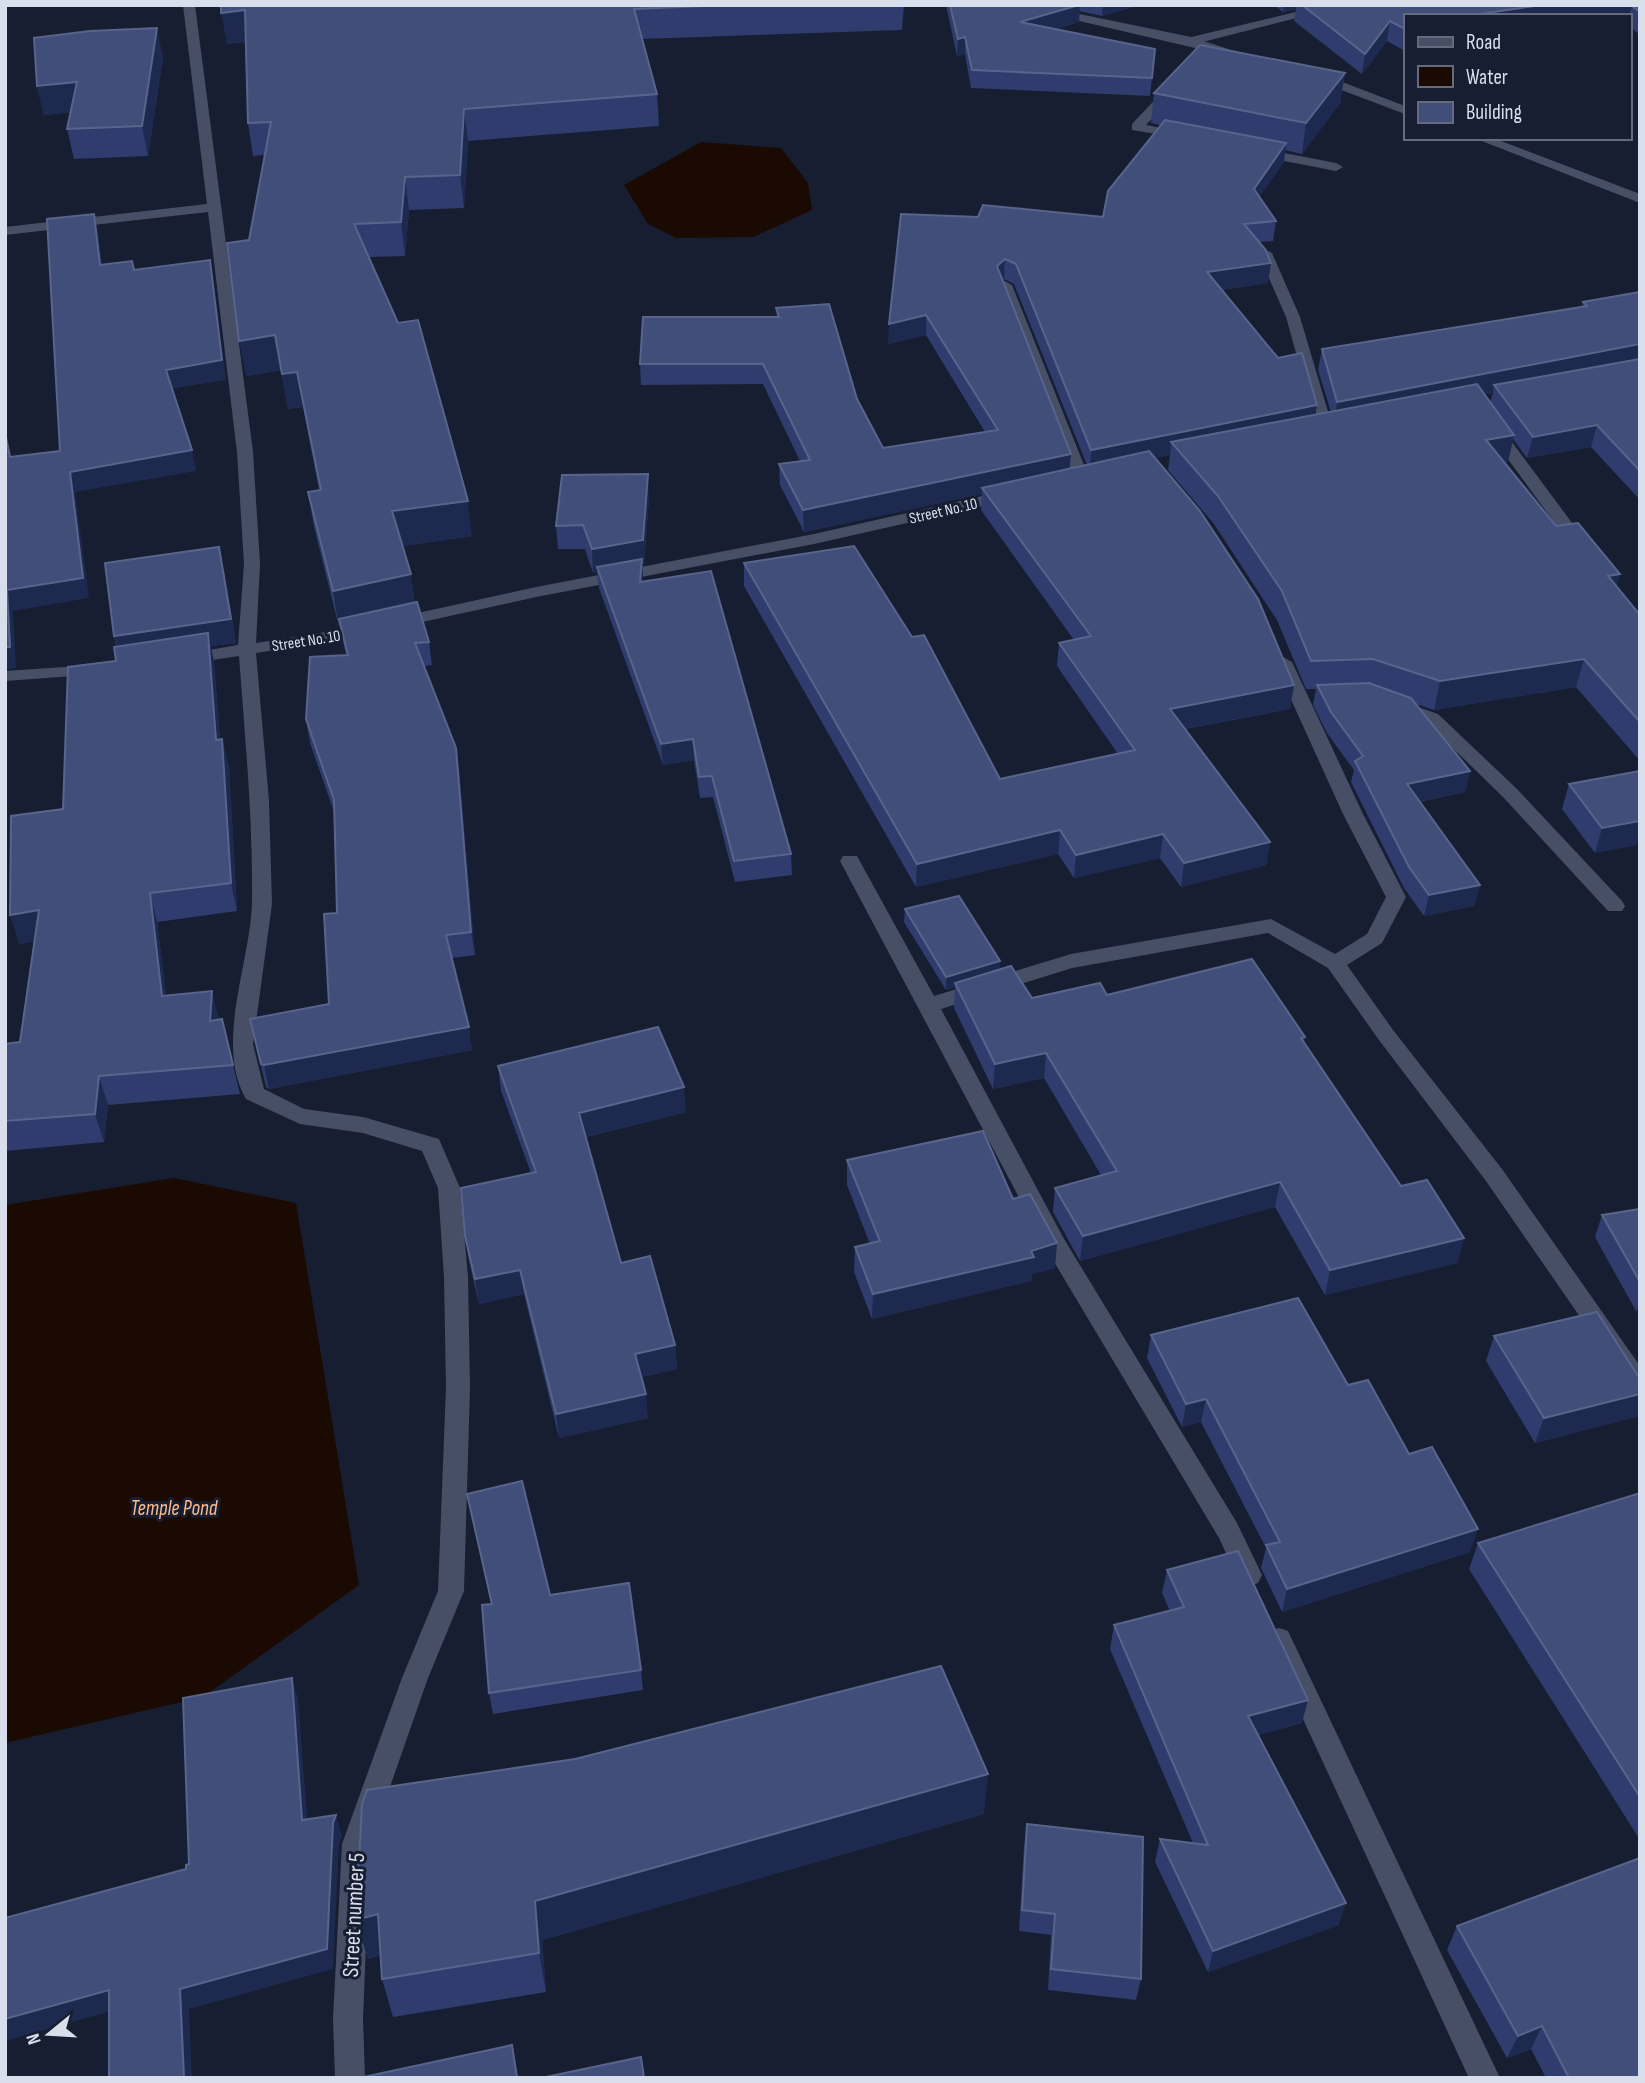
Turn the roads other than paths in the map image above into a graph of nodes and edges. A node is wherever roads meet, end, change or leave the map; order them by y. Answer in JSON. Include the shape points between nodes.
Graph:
{"nodes":[{"id":1,"x":189,"y":5,"type":"edge"},
{"id":2,"x":1017,"y":5,"type":"edge"},
{"id":3,"x":1341,"y":5,"type":"edge"},
{"id":4,"x":1191,"y":41,"type":"junction"},
{"id":5,"x":1250,"y":57,"type":"edge"},
{"id":6,"x":1300,"y":70,"type":"edge"},
{"id":7,"x":1184,"y":77,"type":"edge"},
{"id":8,"x":1404,"y":110,"type":"edge"},
{"id":9,"x":1190,"y":138,"type":"edge"},
{"id":10,"x":1485,"y":140,"type":"edge"},
{"id":11,"x":1243,"y":149,"type":"edge"},
{"id":12,"x":1336,"y":167,"type":"dead end"},
{"id":13,"x":1640,"y":199,"type":"edge"},
{"id":14,"x":214,"y":207,"type":"junction"},
{"id":15,"x":5,"y":231,"type":"edge"},
{"id":16,"x":1265,"y":253,"type":"edge"},
{"id":17,"x":1005,"y":285,"type":"edge"},
{"id":18,"x":1483,"y":414,"type":"edge"},
{"id":19,"x":1327,"y":432,"type":"edge"},
{"id":20,"x":1082,"y":480,"type":"edge"},
{"id":21,"x":1030,"y":491,"type":"edge"},
{"id":22,"x":1590,"y":560,"type":"edge"},
{"id":23,"x":1277,"y":647,"type":"edge"},
{"id":24,"x":247,"y":650,"type":"junction"},
{"id":25,"x":167,"y":662,"type":"edge"},
{"id":26,"x":114,"y":668,"type":"edge"},
{"id":27,"x":5,"y":676,"type":"edge"},
{"id":28,"x":1325,"y":696,"type":"edge"},
{"id":29,"x":1298,"y":698,"type":"junction"},
{"id":30,"x":1380,"y":699,"type":"edge"},
{"id":31,"x":850,"y":861,"type":"dead end"},
{"id":32,"x":1615,"y":906,"type":"dead end"},
{"id":33,"x":1335,"y":963,"type":"junction"},
{"id":34,"x":929,"y":1005,"type":"junction"},
{"id":35,"x":1640,"y":1385,"type":"edge"},
{"id":36,"x":1257,"y":1594,"type":"edge"},
{"id":37,"x":1269,"y":1619,"type":"edge"},
{"id":38,"x":350,"y":2078,"type":"edge"},
{"id":39,"x":1485,"y":2078,"type":"edge"}],
"edges":[{"from":1,"to":14,"type":"street"},
{"from":2,"to":4,"type":"street"},
{"from":3,"to":4,"type":"street"},
{"from":4,"to":5,"type":"street","via":[[1207,52]]},
{"from":6,"to":8,"type":"street"},
{"from":7,"to":9,"type":"street","via":[[1137,127]]},
{"from":10,"to":13,"type":"street"},
{"from":11,"to":12,"type":"street"},
{"from":14,"to":15,"type":"street"},
{"from":14,"to":24,"type":"street","via":[[245,452],[252,564]]},
{"from":16,"to":19,"type":"street","via":[[1293,317]]},
{"from":17,"to":20,"type":"street"},
{"from":18,"to":22,"type":"street"},
{"from":21,"to":24,"type":"street","name":"Street No. 10","via":[[814,539]]},
{"from":23,"to":29,"type":"street"},
{"from":24,"to":25,"type":"street","name":"Street No. 10"},
{"from":24,"to":38,"type":"street","name":"Street number 5","via":[[260,801],[262,904],[242,1044],[254,1094],[300,1116],[363,1125],[431,1145],[449,1188],[456,1277],[458,1388],[451,1591],[356,1844]]},
{"from":26,"to":27,"type":"street"},
{"from":28,"to":29,"type":"street"},
{"from":29,"to":33,"type":"street","via":[[1396,897],[1375,938]]},
{"from":30,"to":32,"type":"street","via":[[1432,718],[1510,793]]},
{"from":31,"to":34,"type":"street"},
{"from":33,"to":34,"type":"street","via":[[1271,926],[1071,961]]},
{"from":33,"to":35,"type":"street","via":[[1493,1175]]},
{"from":34,"to":36,"type":"street","via":[[1055,1244],[1227,1531]]},
{"from":37,"to":39,"type":"street"}]}
